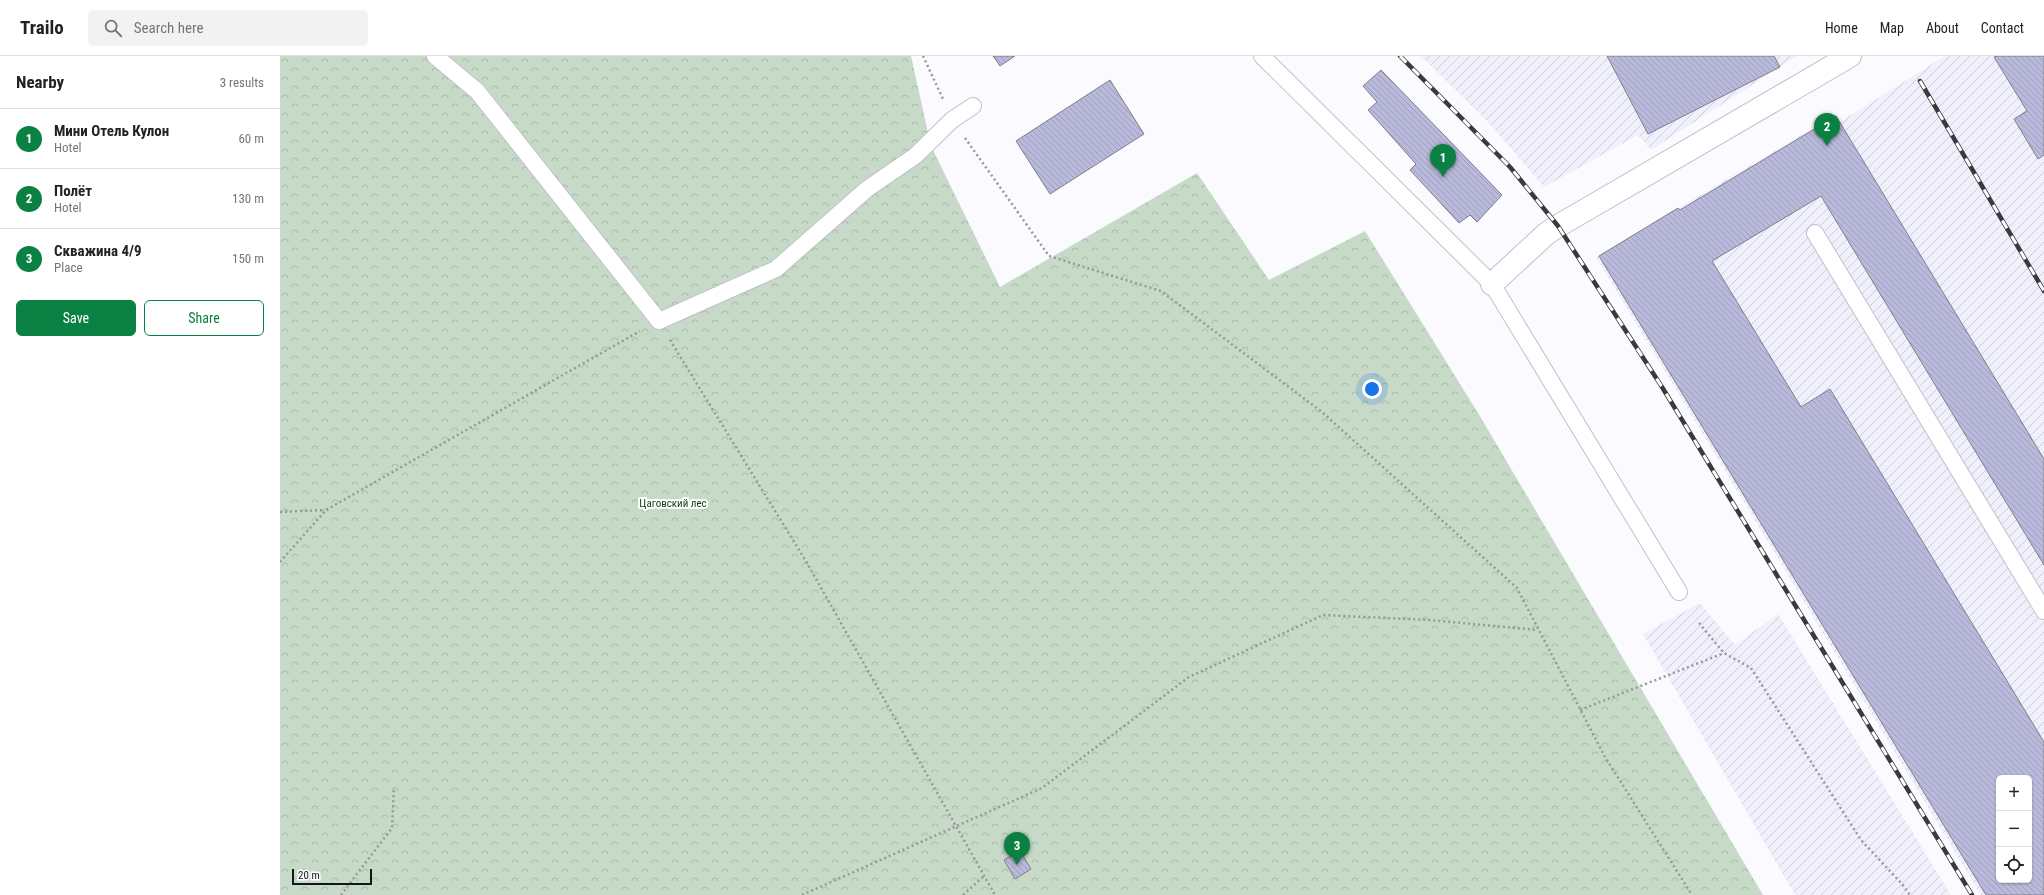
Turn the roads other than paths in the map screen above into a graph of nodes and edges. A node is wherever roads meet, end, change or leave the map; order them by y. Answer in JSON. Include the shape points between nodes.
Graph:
{"nodes":[{"id":1,"x":436,"y":56,"type":"edge"},
{"id":2,"x":1262,"y":56,"type":"edge"},
{"id":3,"x":1850,"y":56,"type":"edge"},
{"id":4,"x":973,"y":106,"type":"dead end"},
{"id":5,"x":1815,"y":233,"type":"dead end"},
{"id":6,"x":1492,"y":284,"type":"junction"},
{"id":7,"x":1679,"y":592,"type":"dead end"},
{"id":8,"x":2044,"y":611,"type":"edge"}],
"edges":[{"from":1,"to":4,"type":"lane","via":[[477,91],[659,321],[776,269],[867,189],[915,156],[952,120]]},
{"from":2,"to":6,"type":"lane"},
{"from":3,"to":6,"type":"street","via":[[1558,226]]},
{"from":5,"to":8,"type":"lane"},
{"from":6,"to":7,"type":"lane"}]}
